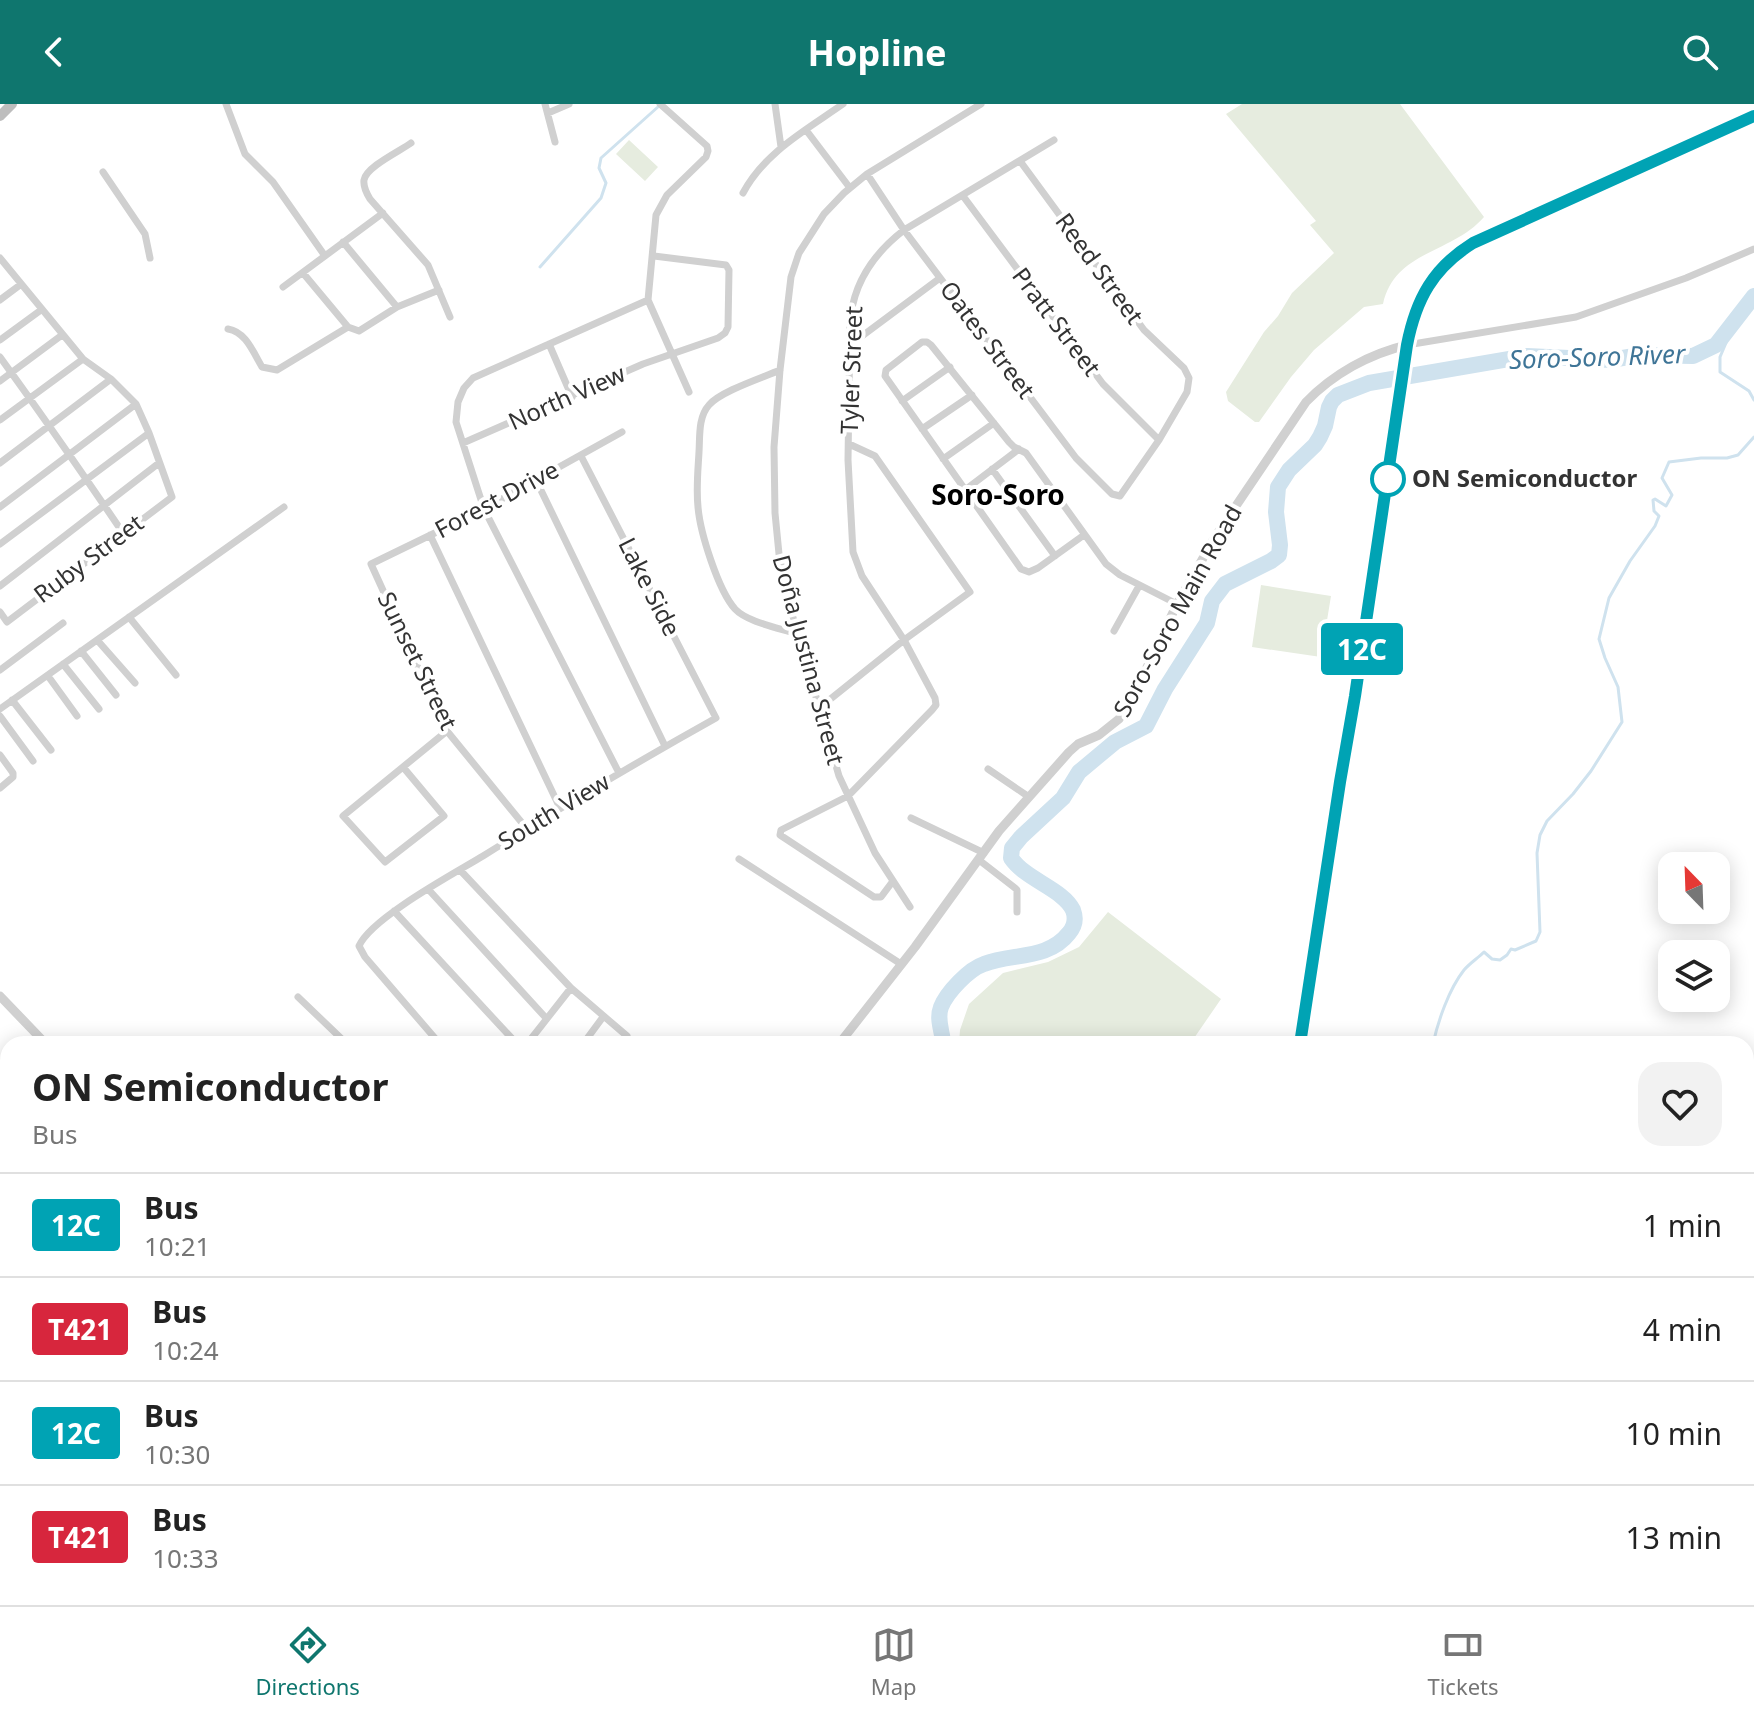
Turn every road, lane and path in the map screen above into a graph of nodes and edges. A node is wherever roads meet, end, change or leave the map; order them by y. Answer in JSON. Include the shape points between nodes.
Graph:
{"nodes":[{"id":1,"x":12,"y":104,"type":"edge"},
{"id":2,"x":226,"y":104,"type":"edge"},
{"id":3,"x":569,"y":104,"type":"edge"},
{"id":4,"x":660,"y":104,"type":"edge"},
{"id":5,"x":775,"y":104,"type":"edge"},
{"id":6,"x":843,"y":104,"type":"edge"},
{"id":7,"x":981,"y":104,"type":"edge"},
{"id":8,"x":546,"y":108,"type":"edge"},
{"id":9,"x":0,"y":116,"type":"edge"},
{"id":10,"x":1754,"y":116,"type":"edge"},
{"id":11,"x":806,"y":130,"type":"junction"},
{"id":12,"x":1054,"y":140,"type":"dead end"},
{"id":13,"x":555,"y":142,"type":"dead end"},
{"id":14,"x":411,"y":143,"type":"dead end"},
{"id":15,"x":781,"y":147,"type":"junction"},
{"id":16,"x":1020,"y":161,"type":"junction"},
{"id":17,"x":103,"y":172,"type":"dead end"},
{"id":18,"x":867,"y":174,"type":"junction"},
{"id":19,"x":850,"y":188,"type":"junction"},
{"id":20,"x":743,"y":193,"type":"dead end"},
{"id":21,"x":963,"y":196,"type":"junction"},
{"id":22,"x":383,"y":213,"type":"junction"},
{"id":23,"x":904,"y":230,"type":"junction"},
{"id":24,"x":343,"y":242,"type":"junction"},
{"id":25,"x":1754,"y":249,"type":"edge"},
{"id":26,"x":325,"y":256,"type":"junction"},
{"id":27,"x":654,"y":256,"type":"junction"},
{"id":28,"x":0,"y":258,"type":"edge"},
{"id":29,"x":150,"y":258,"type":"dead end"},
{"id":30,"x":303,"y":273,"type":"junction"},
{"id":31,"x":940,"y":278,"type":"junction"},
{"id":32,"x":20,"y":285,"type":"junction"},
{"id":33,"x":283,"y":287,"type":"dead end"},
{"id":34,"x":439,"y":290,"type":"junction"},
{"id":35,"x":0,"y":300,"type":"edge"},
{"id":36,"x":648,"y":300,"type":"junction"},
{"id":37,"x":397,"y":307,"type":"junction"},
{"id":38,"x":41,"y":310,"type":"junction"},
{"id":39,"x":450,"y":317,"type":"dead end"},
{"id":40,"x":348,"y":327,"type":"junction"},
{"id":41,"x":228,"y":329,"type":"dead end"},
{"id":42,"x":62,"y":335,"type":"junction"},
{"id":43,"x":0,"y":340,"type":"edge"},
{"id":44,"x":549,"y":344,"type":"junction"},
{"id":45,"x":850,"y":345,"type":"junction"},
{"id":46,"x":1407,"y":350,"type":"junction"},
{"id":47,"x":673,"y":354,"type":"junction"},
{"id":48,"x":0,"y":357,"type":"edge"},
{"id":49,"x":83,"y":359,"type":"junction"},
{"id":50,"x":950,"y":367,"type":"junction"},
{"id":51,"x":780,"y":370,"type":"junction"},
{"id":52,"x":11,"y":373,"type":"junction"},
{"id":53,"x":111,"y":379,"type":"junction"},
{"id":54,"x":0,"y":381,"type":"edge"},
{"id":55,"x":689,"y":392,"type":"dead end"},
{"id":56,"x":972,"y":395,"type":"junction"},
{"id":57,"x":572,"y":397,"type":"junction"},
{"id":58,"x":30,"y":398,"type":"junction"},
{"id":59,"x":902,"y":401,"type":"junction"},
{"id":60,"x":136,"y":404,"type":"junction"},
{"id":61,"x":0,"y":420,"type":"edge"},
{"id":62,"x":994,"y":423,"type":"junction"},
{"id":63,"x":48,"y":427,"type":"junction"},
{"id":64,"x":922,"y":429,"type":"junction"},
{"id":65,"x":622,"y":432,"type":"dead end"},
{"id":66,"x":149,"y":433,"type":"junction"},
{"id":67,"x":1159,"y":440,"type":"junction"},
{"id":68,"x":463,"y":443,"type":"junction"},
{"id":69,"x":849,"y":444,"type":"junction"},
{"id":70,"x":1019,"y":449,"type":"junction"},
{"id":71,"x":68,"y":455,"type":"junction"},
{"id":72,"x":581,"y":456,"type":"junction"},
{"id":73,"x":943,"y":459,"type":"junction"},
{"id":74,"x":0,"y":463,"type":"edge"},
{"id":75,"x":159,"y":463,"type":"junction"},
{"id":76,"x":992,"y":469,"type":"junction"},
{"id":77,"x":86,"y":479,"type":"junction"},
{"id":78,"x":536,"y":480,"type":"junction"},
{"id":79,"x":965,"y":490,"type":"junction"},
{"id":80,"x":104,"y":505,"type":"junction"},
{"id":81,"x":0,"y":507,"type":"edge"},
{"id":82,"x":284,"y":507,"type":"dead end"},
{"id":83,"x":484,"y":509,"type":"junction"},
{"id":84,"x":123,"y":533,"type":"junction"},
{"id":85,"x":430,"y":535,"type":"junction"},
{"id":86,"x":1084,"y":535,"type":"junction"},
{"id":87,"x":0,"y":544,"type":"edge"},
{"id":88,"x":1055,"y":556,"type":"junction"},
{"id":89,"x":371,"y":564,"type":"joint"},
{"id":90,"x":0,"y":586,"type":"edge"},
{"id":91,"x":1139,"y":586,"type":"junction"},
{"id":92,"x":1177,"y":604,"type":"junction"},
{"id":93,"x":0,"y":612,"type":"edge"},
{"id":94,"x":129,"y":617,"type":"junction"},
{"id":95,"x":63,"y":623,"type":"dead end"},
{"id":96,"x":1114,"y":631,"type":"dead end"},
{"id":97,"x":797,"y":634,"type":"junction"},
{"id":98,"x":904,"y":640,"type":"junction"},
{"id":99,"x":98,"y":641,"type":"junction"},
{"id":100,"x":81,"y":651,"type":"junction"},
{"id":101,"x":63,"y":664,"type":"junction"},
{"id":102,"x":0,"y":670,"type":"edge"},
{"id":103,"x":176,"y":675,"type":"dead end"},
{"id":104,"x":48,"y":676,"type":"junction"},
{"id":105,"x":135,"y":683,"type":"dead end"},
{"id":106,"x":116,"y":695,"type":"dead end"},
{"id":107,"x":12,"y":700,"type":"junction"},
{"id":108,"x":0,"y":709,"type":"edge"},
{"id":109,"x":99,"y":709,"type":"dead end"},
{"id":110,"x":818,"y":709,"type":"junction"},
{"id":111,"x":0,"y":716,"type":"edge"},
{"id":112,"x":77,"y":716,"type":"dead end"},
{"id":113,"x":716,"y":718,"type":"joint"},
{"id":114,"x":447,"y":731,"type":"junction"},
{"id":115,"x":665,"y":746,"type":"junction"},
{"id":116,"x":51,"y":750,"type":"dead end"},
{"id":117,"x":0,"y":755,"type":"edge"},
{"id":118,"x":33,"y":761,"type":"dead end"},
{"id":119,"x":403,"y":767,"type":"junction"},
{"id":120,"x":988,"y":769,"type":"dead end"},
{"id":121,"x":619,"y":773,"type":"junction"},
{"id":122,"x":0,"y":788,"type":"edge"},
{"id":123,"x":848,"y":796,"type":"junction"},
{"id":124,"x":1029,"y":797,"type":"junction"},
{"id":125,"x":560,"y":808,"type":"junction"},
{"id":126,"x":911,"y":818,"type":"dead end"},
{"id":127,"x":527,"y":829,"type":"junction"},
{"id":128,"x":981,"y":856,"type":"junction"},
{"id":129,"x":739,"y":859,"type":"dead end"},
{"id":130,"x":460,"y":870,"type":"junction"},
{"id":131,"x":893,"y":881,"type":"junction"},
{"id":132,"x":428,"y":889,"type":"junction"},
{"id":133,"x":910,"y":907,"type":"dead end"},
{"id":134,"x":394,"y":911,"type":"junction"},
{"id":135,"x":1017,"y":912,"type":"dead end"},
{"id":136,"x":901,"y":964,"type":"junction"},
{"id":137,"x":571,"y":988,"type":"junction"},
{"id":138,"x":0,"y":996,"type":"edge"},
{"id":139,"x":298,"y":997,"type":"dead end"},
{"id":140,"x":603,"y":1017,"type":"junction"},
{"id":141,"x":546,"y":1018,"type":"junction"},
{"id":142,"x":38,"y":1036,"type":"edge"},
{"id":143,"x":339,"y":1036,"type":"edge"},
{"id":144,"x":433,"y":1036,"type":"edge"},
{"id":145,"x":510,"y":1036,"type":"edge"},
{"id":146,"x":533,"y":1036,"type":"edge"},
{"id":147,"x":589,"y":1036,"type":"edge"},
{"id":148,"x":627,"y":1036,"type":"dead end"},
{"id":149,"x":845,"y":1036,"type":"edge"},
{"id":150,"x":1301,"y":1036,"type":"edge"}],
"edges":[{"from":1,"to":9,"type":"main road"},
{"from":2,"to":26,"type":"street","via":[[245,154],[273,182]]},
{"from":3,"to":8,"type":"street"},
{"from":4,"to":27,"type":"street","via":[[708,151],[667,195],[656,215]]},
{"from":5,"to":15,"type":"street"},
{"from":6,"to":11,"type":"street"},
{"from":7,"to":18,"type":"street","name":"Doña Justina Street"},
{"from":8,"to":13,"type":"street"},
{"from":10,"to":46,"type":"highway","via":[[1467,247],[1429,284],[1416,308]]},
{"from":11,"to":15,"type":"street"},
{"from":11,"to":19,"type":"street"},
{"from":12,"to":16,"type":"street","name":"Tyler Street"},
{"from":14,"to":22,"type":"street","via":[[369,170],[364,181],[365,191]]},
{"from":15,"to":20,"type":"street"},
{"from":16,"to":21,"type":"street","name":"Tyler Street"},
{"from":16,"to":67,"type":"street","name":"Reed Street","via":[[1144,330],[1186,370],[1189,387]]},
{"from":17,"to":29,"type":"street","via":[[145,234]]},
{"from":18,"to":19,"type":"street","name":"Doña Justina Street"},
{"from":18,"to":23,"type":"street","name":"Oates Street"},
{"from":19,"to":51,"type":"street","name":"Doña Justina Street","via":[[814,228],[794,265]]},
{"from":21,"to":23,"type":"street","name":"Tyler Street"},
{"from":21,"to":67,"type":"street","name":"Pratt Street","via":[[1103,384]]},
{"from":22,"to":24,"type":"street"},
{"from":22,"to":34,"type":"street","via":[[428,265]]},
{"from":23,"to":31,"type":"street","name":"Oates Street"},
{"from":23,"to":45,"type":"street","name":"Tyler Street","via":[[879,252],[860,281],[851,311]]},
{"from":24,"to":26,"type":"street"},
{"from":24,"to":37,"type":"street"},
{"from":25,"to":46,"type":"street","via":[[1576,317]]},
{"from":26,"to":30,"type":"street"},
{"from":27,"to":36,"type":"street"},
{"from":27,"to":47,"type":"street","name":"North View","via":[[720,263],[729,270],[725,333]]},
{"from":28,"to":32,"type":"street"},
{"from":30,"to":33,"type":"street"},
{"from":30,"to":40,"type":"street"},
{"from":31,"to":45,"type":"street"},
{"from":31,"to":67,"type":"street","name":"Oates Street","via":[[1076,458],[1112,494],[1123,493]]},
{"from":32,"to":35,"type":"street"},
{"from":32,"to":38,"type":"street"},
{"from":34,"to":37,"type":"street"},
{"from":34,"to":39,"type":"street"},
{"from":36,"to":44,"type":"street"},
{"from":36,"to":47,"type":"street"},
{"from":37,"to":40,"type":"street","via":[[364,329]]},
{"from":38,"to":42,"type":"street"},
{"from":38,"to":43,"type":"street"},
{"from":40,"to":41,"type":"street","via":[[277,370],[262,367],[242,335]]},
{"from":42,"to":49,"type":"street"},
{"from":42,"to":52,"type":"street"},
{"from":44,"to":57,"type":"street"},
{"from":44,"to":68,"type":"street","via":[[473,378],[464,388],[456,422]]},
{"from":45,"to":69,"type":"street","name":"Tyler Street"},
{"from":46,"to":92,"type":"street","name":"Soro-Soro Main Road","via":[[1375,355],[1306,402],[1215,537]]},
{"from":46,"to":150,"type":"highway"},
{"from":47,"to":55,"type":"street"},
{"from":47,"to":57,"type":"street","name":"North View"},
{"from":48,"to":52,"type":"street"},
{"from":49,"to":53,"type":"street"},
{"from":49,"to":58,"type":"street"},
{"from":50,"to":56,"type":"street"},
{"from":50,"to":59,"type":"street"},
{"from":50,"to":59,"type":"street","via":[[927,342],[918,344],[884,373]]},
{"from":51,"to":97,"type":"street","name":"Doña Justina Street","via":[[775,513]]},
{"from":51,"to":97,"type":"street","via":[[722,395],[704,411],[697,499],[726,598],[743,616]]},
{"from":52,"to":54,"type":"street"},
{"from":52,"to":58,"type":"street"},
{"from":53,"to":60,"type":"street"},
{"from":53,"to":63,"type":"street"},
{"from":56,"to":62,"type":"street"},
{"from":56,"to":64,"type":"street"},
{"from":57,"to":68,"type":"street","name":"North View"},
{"from":58,"to":61,"type":"street"},
{"from":58,"to":63,"type":"street"},
{"from":59,"to":64,"type":"street"},
{"from":60,"to":66,"type":"street"},
{"from":60,"to":71,"type":"street"},
{"from":62,"to":70,"type":"street"},
{"from":62,"to":73,"type":"street"},
{"from":63,"to":71,"type":"street"},
{"from":63,"to":74,"type":"street"},
{"from":64,"to":73,"type":"street"},
{"from":65,"to":72,"type":"street","name":"Forest Drive"},
{"from":66,"to":75,"type":"street"},
{"from":66,"to":77,"type":"street"},
{"from":68,"to":83,"type":"street"},
{"from":69,"to":98,"type":"street","name":"Tyler Street","via":[[854,558]]},
{"from":69,"to":98,"type":"street","via":[[875,456],[970,592]]},
{"from":70,"to":76,"type":"street"},
{"from":70,"to":86,"type":"street"},
{"from":71,"to":77,"type":"street"},
{"from":71,"to":81,"type":"street"},
{"from":72,"to":78,"type":"street","name":"Forest Drive"},
{"from":72,"to":113,"type":"street","name":"Lake Side"},
{"from":73,"to":79,"type":"street"},
{"from":75,"to":80,"type":"street"},
{"from":75,"to":84,"type":"street","name":"Ruby Street","via":[[172,497]]},
{"from":76,"to":79,"type":"street"},
{"from":76,"to":88,"type":"street"},
{"from":77,"to":80,"type":"street"},
{"from":77,"to":87,"type":"street"},
{"from":78,"to":83,"type":"street","name":"Forest Drive"},
{"from":78,"to":115,"type":"street"},
{"from":79,"to":88,"type":"street","via":[[1024,571]]},
{"from":80,"to":84,"type":"street"},
{"from":80,"to":90,"type":"street"},
{"from":82,"to":94,"type":"street"},
{"from":83,"to":85,"type":"street","name":"Forest Drive"},
{"from":83,"to":121,"type":"street"},
{"from":84,"to":93,"type":"street","name":"Ruby Street","via":[[7,622]]},
{"from":85,"to":89,"type":"street","name":"Forest Drive"},
{"from":85,"to":125,"type":"street"},
{"from":86,"to":88,"type":"street"},
{"from":86,"to":91,"type":"street","via":[[1113,571]]},
{"from":89,"to":114,"type":"street","name":"Sunset Street"},
{"from":91,"to":92,"type":"street"},
{"from":91,"to":96,"type":"street"},
{"from":92,"to":124,"type":"street","name":"Soro-Soro Main Road","via":[[1119,719],[1078,744]]},
{"from":94,"to":99,"type":"street"},
{"from":94,"to":103,"type":"street"},
{"from":95,"to":102,"type":"street"},
{"from":97,"to":110,"type":"street","name":"Doña Justina Street"},
{"from":98,"to":110,"type":"street"},
{"from":98,"to":123,"type":"street","name":"Tyler Street","via":[[936,705]]},
{"from":99,"to":100,"type":"street"},
{"from":99,"to":105,"type":"street"},
{"from":100,"to":101,"type":"street"},
{"from":100,"to":106,"type":"street"},
{"from":101,"to":104,"type":"street"},
{"from":101,"to":109,"type":"street"},
{"from":104,"to":107,"type":"street"},
{"from":104,"to":112,"type":"street"},
{"from":107,"to":108,"type":"street"},
{"from":107,"to":116,"type":"street"},
{"from":110,"to":123,"type":"street","name":"Doña Justina Street"},
{"from":111,"to":118,"type":"street"},
{"from":113,"to":115,"type":"street","name":"South View"},
{"from":114,"to":119,"type":"street"},
{"from":114,"to":127,"type":"street","name":"Sunset Street"},
{"from":115,"to":121,"type":"street","name":"South View"},
{"from":117,"to":122,"type":"street","via":[[13,777]]},
{"from":119,"to":119,"type":"street","via":[[343,816],[385,862],[444,816]]},
{"from":120,"to":124,"type":"street"},
{"from":121,"to":125,"type":"street","name":"South View"},
{"from":123,"to":131,"type":"street","name":"Doña Justina Street"},
{"from":123,"to":131,"type":"street","via":[[780,835],[877,898]]},
{"from":124,"to":128,"type":"street","name":"Soro-Soro Main Road"},
{"from":125,"to":127,"type":"street","name":"South View"},
{"from":126,"to":128,"type":"street"},
{"from":127,"to":130,"type":"street","name":"South View"},
{"from":128,"to":135,"type":"street","via":[[1017,890]]},
{"from":128,"to":136,"type":"street","name":"Soro-Soro Main Road"},
{"from":129,"to":136,"type":"street"},
{"from":130,"to":132,"type":"street","name":"South View"},
{"from":130,"to":137,"type":"street"},
{"from":131,"to":133,"type":"street","name":"Doña Justina Street"},
{"from":132,"to":134,"type":"street","name":"South View"},
{"from":132,"to":141,"type":"street"},
{"from":134,"to":144,"type":"street","name":"South View","via":[[362,939],[360,950]]},
{"from":134,"to":145,"type":"street"},
{"from":136,"to":149,"type":"street","name":"Soro-Soro Main Road"},
{"from":137,"to":140,"type":"street"},
{"from":137,"to":141,"type":"street"},
{"from":138,"to":142,"type":"street"},
{"from":139,"to":143,"type":"street"},
{"from":140,"to":147,"type":"street"},
{"from":140,"to":148,"type":"street"},
{"from":141,"to":146,"type":"street"}]}
